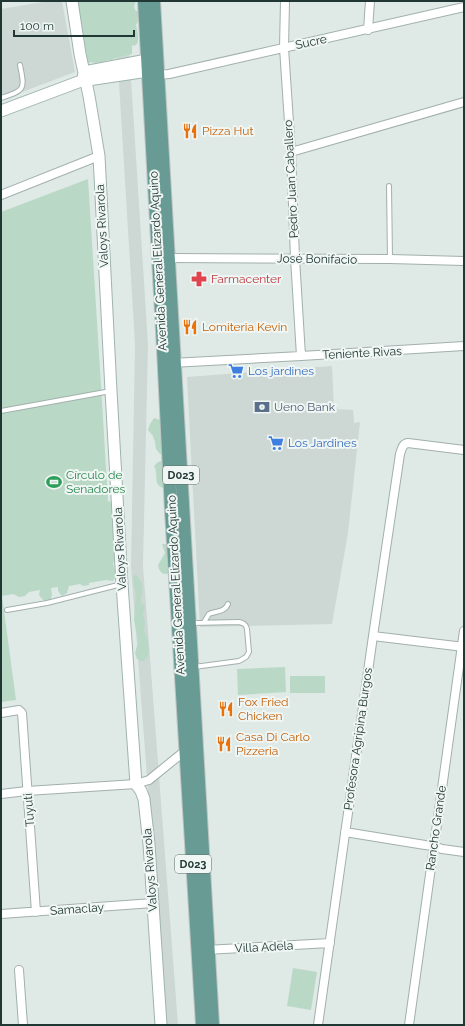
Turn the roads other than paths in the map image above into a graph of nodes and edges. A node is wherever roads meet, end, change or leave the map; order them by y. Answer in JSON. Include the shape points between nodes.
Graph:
{"nodes":[{"id":1,"x":72,"y":1,"type":"edge"},
{"id":2,"x":144,"y":1,"type":"edge"},
{"id":3,"x":154,"y":1,"type":"edge"},
{"id":4,"x":285,"y":1,"type":"edge"},
{"id":5,"x":370,"y":1,"type":"edge"},
{"id":6,"x":464,"y":8,"type":"edge"},
{"id":7,"x":368,"y":30,"type":"junction"},
{"id":8,"x":284,"y":48,"type":"junction"},
{"id":9,"x":20,"y":65,"type":"dead end"},
{"id":10,"x":151,"y":69,"type":"junction"},
{"id":11,"x":84,"y":78,"type":"junction"},
{"id":12,"x":1,"y":98,"type":"edge"},
{"id":13,"x":464,"y":102,"type":"edge"},
{"id":14,"x":1,"y":111,"type":"edge"},
{"id":15,"x":291,"y":152,"type":"junction"},
{"id":16,"x":99,"y":156,"type":"junction"},
{"id":17,"x":389,"y":186,"type":"dead end"},
{"id":18,"x":1,"y":194,"type":"edge"},
{"id":19,"x":169,"y":258,"type":"junction"},
{"id":20,"x":295,"y":258,"type":"junction"},
{"id":21,"x":390,"y":259,"type":"junction"},
{"id":22,"x":464,"y":261,"type":"edge"},
{"id":23,"x":464,"y":346,"type":"edge"},
{"id":24,"x":301,"y":356,"type":"junction"},
{"id":25,"x":169,"y":363,"type":"junction"},
{"id":26,"x":111,"y":391,"type":"junction"},
{"id":27,"x":1,"y":411,"type":"edge"},
{"id":28,"x":464,"y":450,"type":"edge"},
{"id":29,"x":122,"y":584,"type":"junction"},
{"id":30,"x":228,"y":604,"type":"dead end"},
{"id":31,"x":7,"y":610,"type":"dead end"},
{"id":32,"x":204,"y":622,"type":"junction"},
{"id":33,"x":190,"y":623,"type":"junction"},
{"id":34,"x":464,"y":631,"type":"edge"},
{"id":35,"x":373,"y":636,"type":"junction"},
{"id":36,"x":463,"y":647,"type":"edge"},
{"id":37,"x":192,"y":667,"type":"junction"},
{"id":38,"x":1,"y":712,"type":"edge"},
{"id":39,"x":186,"y":750,"type":"junction"},
{"id":40,"x":136,"y":784,"type":"junction"},
{"id":41,"x":28,"y":791,"type":"junction"},
{"id":42,"x":1,"y":794,"type":"edge"},
{"id":43,"x":345,"y":832,"type":"junction"},
{"id":44,"x":434,"y":846,"type":"junction"},
{"id":45,"x":464,"y":852,"type":"edge"},
{"id":46,"x":153,"y":903,"type":"junction"},
{"id":47,"x":36,"y":912,"type":"junction"},
{"id":48,"x":1,"y":914,"type":"edge"},
{"id":49,"x":330,"y":943,"type":"junction"},
{"id":50,"x":203,"y":950,"type":"junction"},
{"id":51,"x":20,"y":970,"type":"dead end"},
{"id":52,"x":23,"y":1025,"type":"edge"},
{"id":53,"x":161,"y":1025,"type":"edge"},
{"id":54,"x":202,"y":1025,"type":"edge"},
{"id":55,"x":212,"y":1025,"type":"edge"},
{"id":56,"x":318,"y":1025,"type":"edge"},
{"id":57,"x":409,"y":1025,"type":"edge"}],
"edges":[{"from":1,"to":11,"type":"street","name":"Valoys Rivarola"},
{"from":2,"to":10,"type":"main road","name":"Avenida General Elizardo Aquino","number":"D023"},
{"from":3,"to":10,"type":"main road","name":"Avenida General Elizardo Aquino","number":"D023"},
{"from":4,"to":8,"type":"street","name":"Pedro Juan Caballero"},
{"from":5,"to":7,"type":"street"},
{"from":6,"to":7,"type":"street","name":"Sucre"},
{"from":7,"to":8,"type":"street","name":"Sucre"},
{"from":8,"to":10,"type":"street","name":"Sucre","via":[[169,74]]},
{"from":8,"to":15,"type":"street","name":"Pedro Juan Caballero"},
{"from":9,"to":12,"type":"lane","via":[[23,81],[21,88],[18,92]]},
{"from":10,"to":11,"type":"street"},
{"from":10,"to":19,"type":"main road","name":"Avenida General Elizardo Aquino","number":"D023"},
{"from":10,"to":25,"type":"main road","name":"Avenida General Elizardo Aquino","number":"D023"},
{"from":11,"to":14,"type":"street"},
{"from":11,"to":16,"type":"street","name":"Valoys Rivarola"},
{"from":13,"to":15,"type":"street"},
{"from":15,"to":20,"type":"street","name":"Pedro Juan Caballero"},
{"from":16,"to":18,"type":"street"},
{"from":16,"to":26,"type":"street","name":"Valoys Rivarola"},
{"from":17,"to":21,"type":"lane"},
{"from":19,"to":20,"type":"street","name":"José Bonifacio"},
{"from":19,"to":25,"type":"main road","name":"Avenida General Elizardo Aquino","number":"D023"},
{"from":20,"to":21,"type":"street","name":"José Bonifacio"},
{"from":20,"to":24,"type":"street","name":"Pedro Juan Caballero"},
{"from":21,"to":22,"type":"street","name":"José Bonifacio"},
{"from":23,"to":24,"type":"street","name":"Teniente Rivas"},
{"from":24,"to":25,"type":"street","name":"Teniente Rivas"},
{"from":25,"to":33,"type":"main road","name":"Avenida General Elizardo Aquino","number":"D023"},
{"from":25,"to":39,"type":"main road","name":"Avenida General Elizardo Aquino","number":"D023","via":[[171,511]]},
{"from":26,"to":27,"type":"lane"},
{"from":26,"to":29,"type":"street","name":"Valoys Rivarola"},
{"from":28,"to":35,"type":"street","name":"Profesora Agripina Burgos","via":[[408,443],[402,445]]},
{"from":29,"to":31,"type":"lane"},
{"from":29,"to":40,"type":"street","name":"Valoys Rivarola"},
{"from":30,"to":32,"type":"lane","via":[[224,610],[209,614]]},
{"from":32,"to":33,"type":"lane"},
{"from":32,"to":37,"type":"lane","via":[[244,623],[249,652],[239,661]]},
{"from":33,"to":37,"type":"main road","name":"Avenida General Elizardo Aquino","number":"D023"},
{"from":34,"to":36,"type":"street","name":"Rancho Grande"},
{"from":35,"to":36,"type":"street"},
{"from":35,"to":43,"type":"street","name":"Profesora Agripina Burgos"},
{"from":36,"to":44,"type":"street","name":"Rancho Grande"},
{"from":37,"to":50,"type":"main road","name":"Avenida General Elizardo Aquino","number":"D023"},
{"from":38,"to":41,"type":"street","name":"Tuyuti","via":[[19,710],[22,713]]},
{"from":39,"to":40,"type":"street","via":[[149,780]]},
{"from":39,"to":50,"type":"main road","name":"Avenida General Elizardo Aquino","number":"D023"},
{"from":40,"to":41,"type":"street"},
{"from":40,"to":46,"type":"street","name":"Valoys Rivarola","via":[[144,799]]},
{"from":41,"to":42,"type":"street"},
{"from":41,"to":47,"type":"street","name":"Tuyuti"},
{"from":43,"to":44,"type":"street"},
{"from":43,"to":49,"type":"street","name":"Profesora Agripina Burgos"},
{"from":44,"to":45,"type":"street"},
{"from":44,"to":57,"type":"street","name":"Rancho Grande"},
{"from":46,"to":47,"type":"street","name":"Samaclay"},
{"from":46,"to":53,"type":"street","name":"Valoys Rivarola"},
{"from":47,"to":48,"type":"street","name":"Samaclay"},
{"from":49,"to":50,"type":"street","name":"Villa Adela"},
{"from":49,"to":56,"type":"street","name":"Profesora Agripina Burgos"},
{"from":50,"to":54,"type":"main road","name":"Avenida General Elizardo Aquino","number":"D023"},
{"from":50,"to":55,"type":"main road","name":"Avenida General Elizardo Aquino","number":"D023"},
{"from":51,"to":52,"type":"street"}]}
